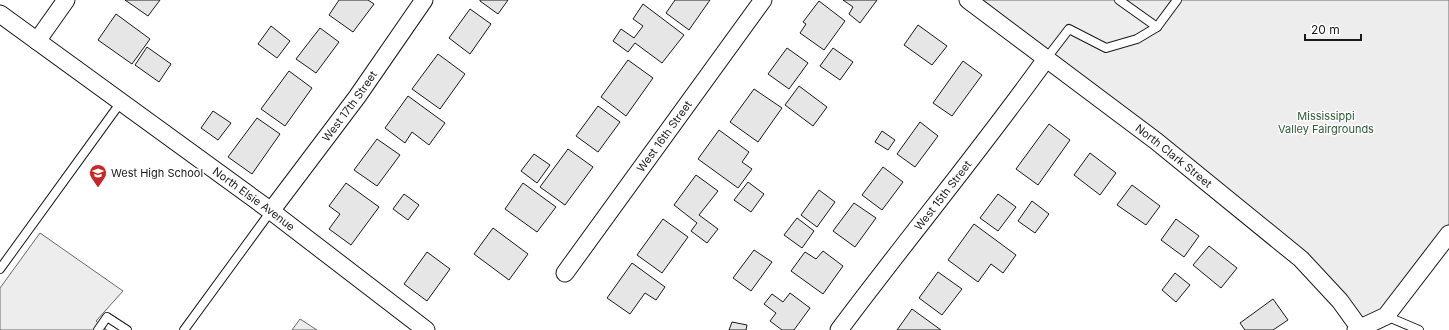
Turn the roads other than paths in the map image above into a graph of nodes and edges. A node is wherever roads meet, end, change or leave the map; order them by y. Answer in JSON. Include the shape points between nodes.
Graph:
{"nodes":[{"id":1,"x":66,"y":0,"type":"edge"},
{"id":2,"x":424,"y":0,"type":"edge"},
{"id":3,"x":763,"y":0,"type":"edge"},
{"id":4,"x":968,"y":0,"type":"edge"},
{"id":5,"x":1119,"y":0,"type":"edge"},
{"id":6,"x":1177,"y":0,"type":"edge"},
{"id":7,"x":0,"y":14,"type":"edge"},
{"id":8,"x":1157,"y":27,"type":"junction"},
{"id":9,"x":36,"y":41,"type":"junction"},
{"id":10,"x":1046,"y":60,"type":"junction"},
{"id":11,"x":121,"y":102,"type":"junction"},
{"id":12,"x":271,"y":211,"type":"junction"},
{"id":13,"x":1449,"y":234,"type":"edge"},
{"id":14,"x":0,"y":270,"type":"edge"},
{"id":15,"x":565,"y":273,"type":"dead end"},
{"id":16,"x":1386,"y":316,"type":"junction"},
{"id":17,"x":1359,"y":329,"type":"edge"},
{"id":18,"x":98,"y":330,"type":"edge"},
{"id":19,"x":127,"y":330,"type":"edge"},
{"id":20,"x":184,"y":330,"type":"edge"},
{"id":21,"x":426,"y":330,"type":"edge"},
{"id":22,"x":839,"y":330,"type":"edge"},
{"id":23,"x":1419,"y":330,"type":"edge"}],
"edges":[{"from":1,"to":9,"type":"street"},
{"from":2,"to":12,"type":"street","name":"West 17th Street","via":[[357,97]]},
{"from":3,"to":15,"type":"street","name":"West 16th Street"},
{"from":4,"to":10,"type":"street","name":"North Clark Street"},
{"from":5,"to":8,"type":"lane"},
{"from":6,"to":8,"type":"lane"},
{"from":7,"to":9,"type":"street","name":"North Elsie Avenue"},
{"from":8,"to":10,"type":"lane","via":[[1137,39],[1106,48],[1069,29]]},
{"from":9,"to":11,"type":"street","name":"North Elsie Avenue"},
{"from":10,"to":17,"type":"street","name":"North Clark Street","via":[[1156,141],[1301,259],[1340,301]]},
{"from":10,"to":22,"type":"street","name":"West 15th Street"},
{"from":11,"to":12,"type":"street","name":"North Elsie Avenue"},
{"from":11,"to":14,"type":"lane"},
{"from":12,"to":20,"type":"lane"},
{"from":12,"to":21,"type":"street","name":"North Elsie Avenue"},
{"from":13,"to":16,"type":"street"},
{"from":16,"to":17,"type":"street"},
{"from":16,"to":23,"type":"lane"},
{"from":18,"to":19,"type":"lane","via":[[107,317]]}]}
